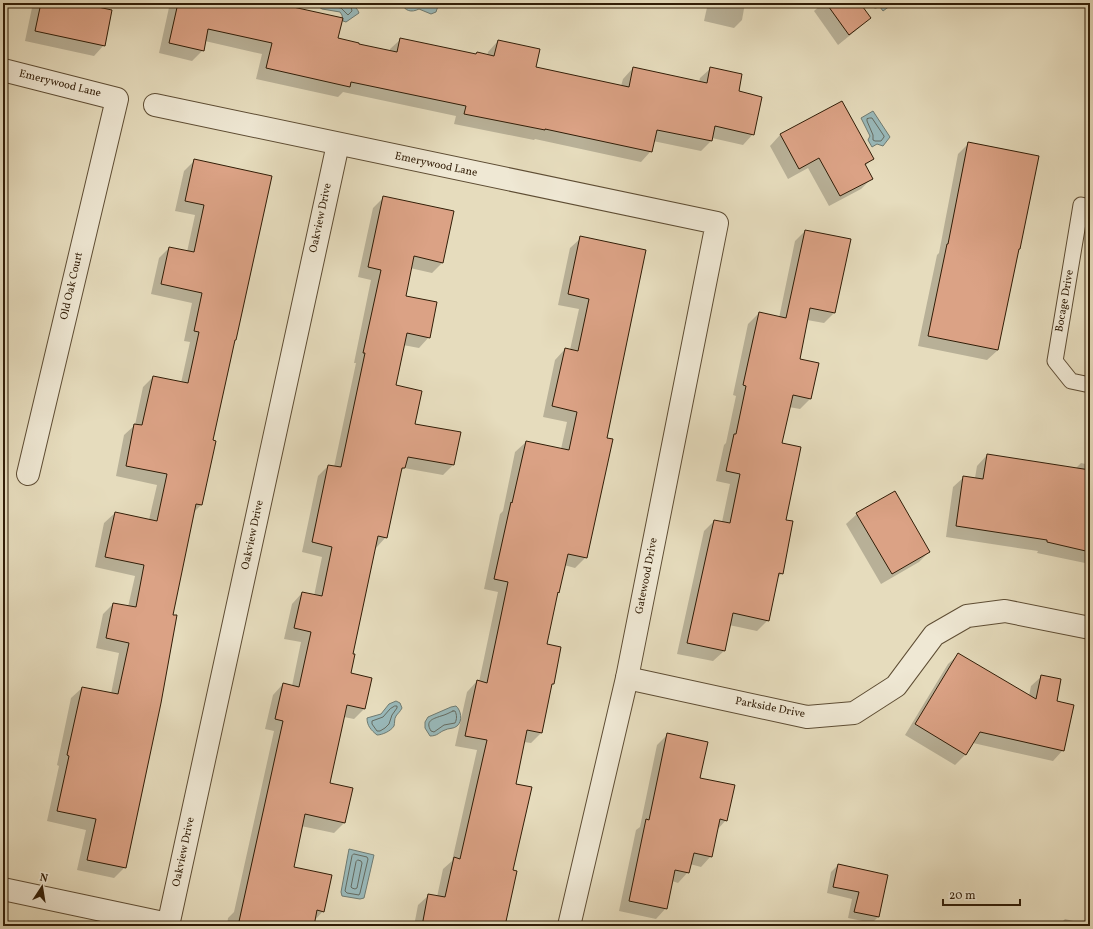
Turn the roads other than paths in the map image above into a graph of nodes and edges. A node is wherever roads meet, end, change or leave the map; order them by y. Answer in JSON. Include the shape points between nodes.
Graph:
{"nodes":[{"id":1,"x":3,"y":70,"type":"edge"},
{"id":2,"x":117,"y":99,"type":"joint"},
{"id":3,"x":155,"y":105,"type":"dead end"},
{"id":4,"x":338,"y":144,"type":"junction"},
{"id":5,"x":1090,"y":207,"type":"edge"},
{"id":6,"x":717,"y":224,"type":"joint"},
{"id":7,"x":1090,"y":385,"type":"edge"},
{"id":8,"x":28,"y":474,"type":"dead end"},
{"id":9,"x":1090,"y":628,"type":"edge"},
{"id":10,"x":627,"y":678,"type":"junction"},
{"id":11,"x":3,"y":889,"type":"edge"},
{"id":12,"x":168,"y":925,"type":"edge"},
{"id":13,"x":569,"y":926,"type":"edge"}],
"edges":[{"from":1,"to":2,"type":"street","name":"Emerywood Lane"},
{"from":2,"to":8,"type":"street","name":"Old Oak Court"},
{"from":3,"to":4,"type":"street","name":"Emerywood Lane"},
{"from":4,"to":6,"type":"street","name":"Emerywood Lane"},
{"from":4,"to":12,"type":"street","name":"Oakview Drive"},
{"from":5,"to":7,"type":"lane","name":"Bocage Drive","via":[[1081,205],[1055,361],[1070,381]]},
{"from":6,"to":10,"type":"street","name":"Gatewood Drive"},
{"from":9,"to":10,"type":"street","name":"Parkside Drive","via":[[1005,611],[967,616],[934,635],[896,686],[854,714],[807,717]]},
{"from":10,"to":13,"type":"street","name":"Gatewood Drive"},
{"from":11,"to":12,"type":"street"}]}
